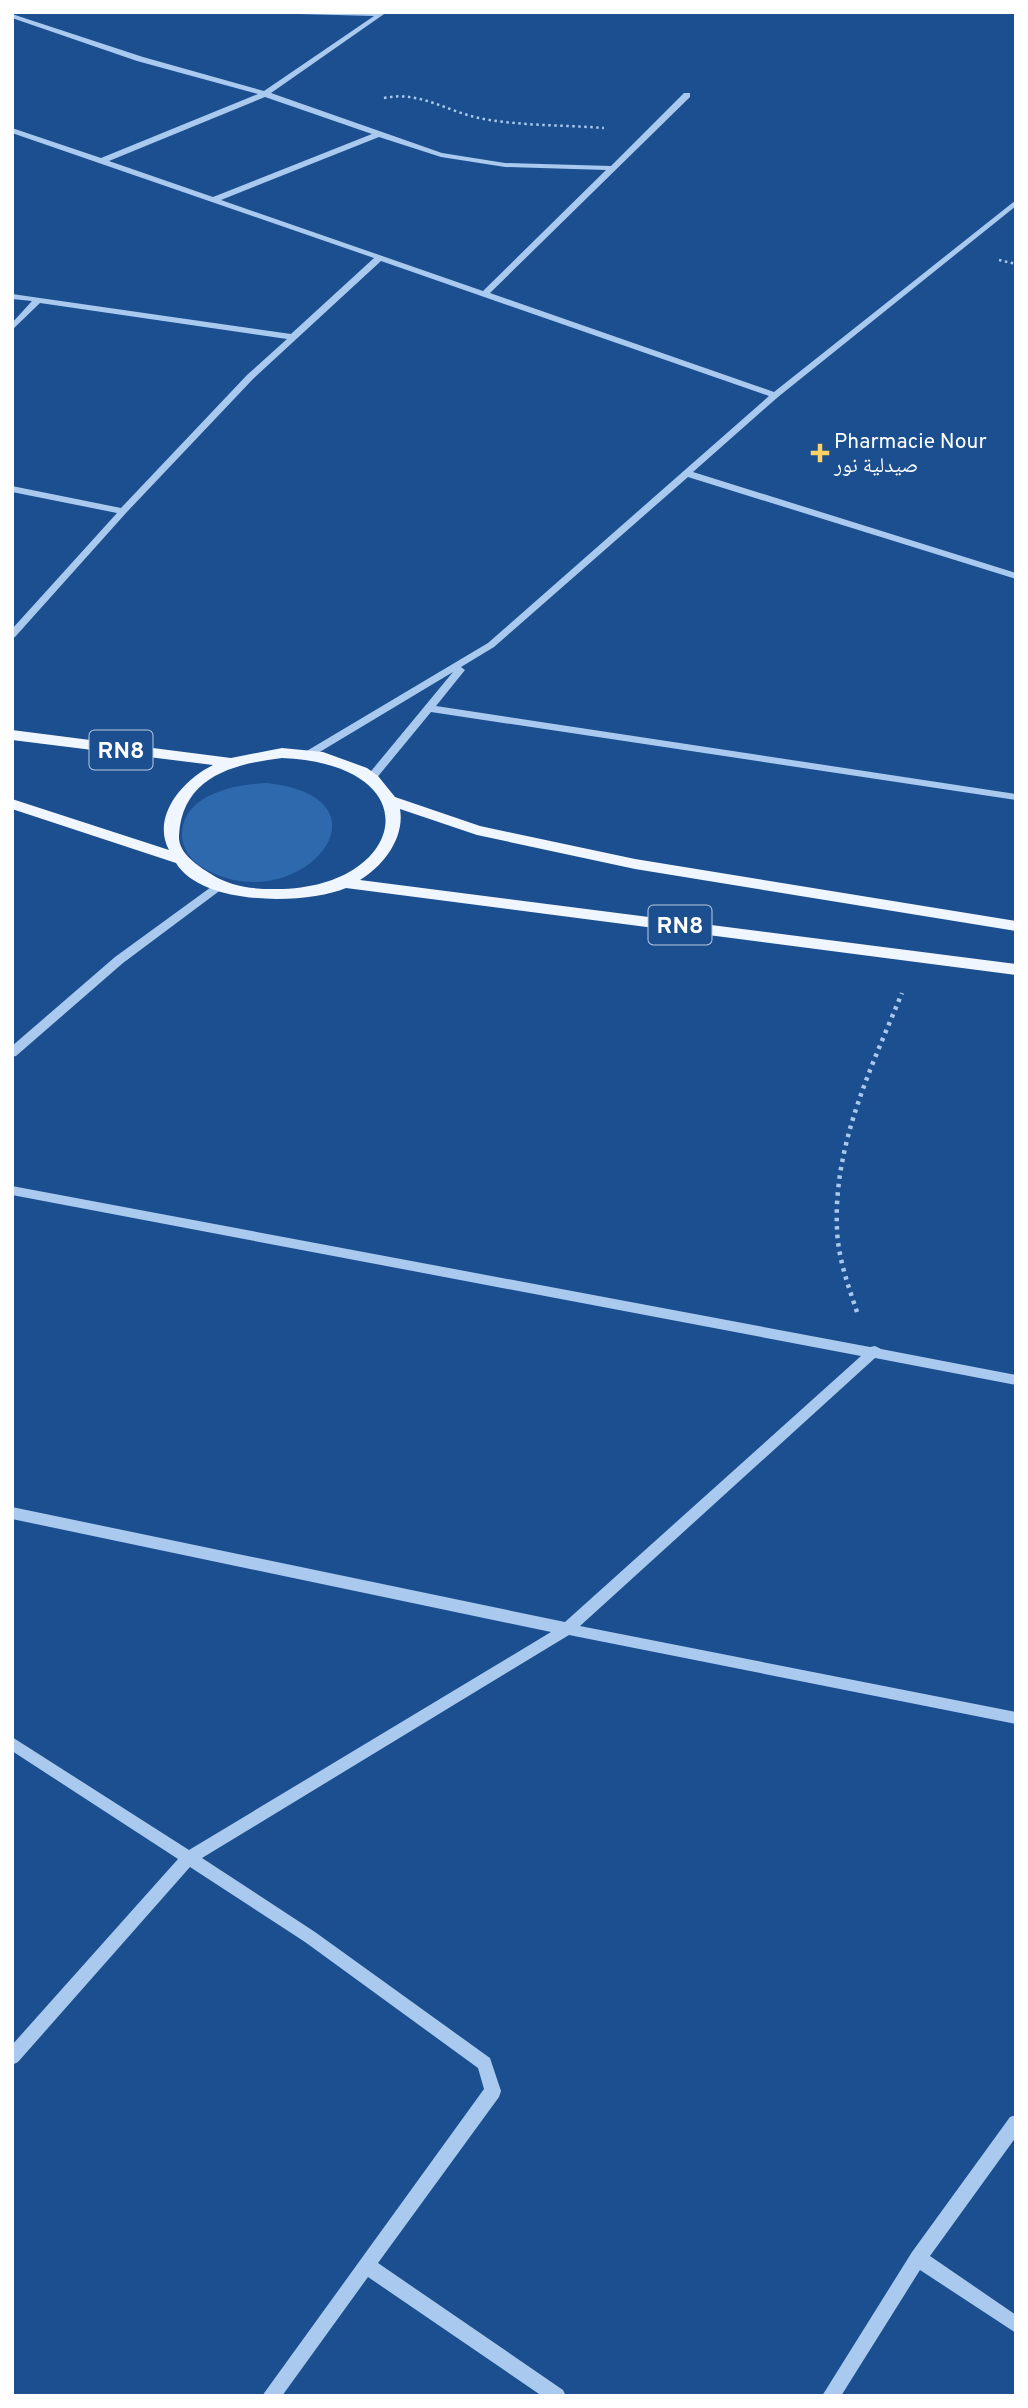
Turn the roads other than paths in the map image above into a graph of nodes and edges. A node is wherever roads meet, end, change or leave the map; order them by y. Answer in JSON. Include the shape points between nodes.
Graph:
{"nodes":[{"id":1,"x":30,"y":12,"type":"edge"},
{"id":2,"x":298,"y":12,"type":"edge"},
{"id":3,"x":383,"y":13,"type":"edge"},
{"id":4,"x":16,"y":18,"type":"edge"},
{"id":5,"x":12,"y":24,"type":"edge"},
{"id":6,"x":265,"y":94,"type":"junction"},
{"id":7,"x":687,"y":95,"type":"dead end"},
{"id":8,"x":12,"y":130,"type":"edge"},
{"id":9,"x":376,"y":135,"type":"junction"},
{"id":10,"x":102,"y":161,"type":"junction"},
{"id":11,"x":613,"y":168,"type":"junction"},
{"id":12,"x":213,"y":200,"type":"junction"},
{"id":13,"x":1016,"y":202,"type":"edge"},
{"id":14,"x":379,"y":258,"type":"junction"},
{"id":15,"x":484,"y":294,"type":"junction"},
{"id":16,"x":12,"y":296,"type":"edge"},
{"id":17,"x":38,"y":300,"type":"junction"},
{"id":18,"x":12,"y":328,"type":"edge"},
{"id":19,"x":293,"y":337,"type":"junction"},
{"id":20,"x":775,"y":394,"type":"junction"},
{"id":21,"x":687,"y":472,"type":"junction"},
{"id":22,"x":12,"y":489,"type":"edge"},
{"id":23,"x":122,"y":511,"type":"junction"},
{"id":24,"x":1016,"y":576,"type":"edge"},
{"id":25,"x":12,"y":635,"type":"edge"},
{"id":26,"x":466,"y":662,"type":"junction"},
{"id":27,"x":428,"y":708,"type":"junction"},
{"id":28,"x":12,"y":735,"type":"edge"},
{"id":29,"x":309,"y":754,"type":"junction"},
{"id":30,"x":230,"y":763,"type":"junction"},
{"id":31,"x":371,"y":778,"type":"junction"},
{"id":32,"x":1016,"y":797,"type":"edge"},
{"id":33,"x":389,"y":800,"type":"junction"},
{"id":34,"x":12,"y":804,"type":"edge"},
{"id":35,"x":181,"y":859,"type":"junction"},
{"id":36,"x":344,"y":883,"type":"junction"},
{"id":37,"x":218,"y":886,"type":"junction"},
{"id":38,"x":1016,"y":926,"type":"edge"},
{"id":39,"x":1016,"y":970,"type":"edge"},
{"id":40,"x":12,"y":1052,"type":"edge"},
{"id":41,"x":12,"y":1190,"type":"edge"},
{"id":42,"x":875,"y":1352,"type":"junction"},
{"id":43,"x":1016,"y":1380,"type":"edge"},
{"id":44,"x":12,"y":1513,"type":"edge"},
{"id":45,"x":567,"y":1629,"type":"junction"},
{"id":46,"x":1016,"y":1718,"type":"edge"},
{"id":47,"x":12,"y":1744,"type":"edge"},
{"id":48,"x":189,"y":1858,"type":"junction"},
{"id":49,"x":12,"y":2057,"type":"edge"},
{"id":50,"x":1016,"y":2123,"type":"edge"},
{"id":51,"x":918,"y":2258,"type":"junction"},
{"id":52,"x":367,"y":2266,"type":"junction"},
{"id":53,"x":1016,"y":2325,"type":"edge"},
{"id":54,"x":271,"y":2396,"type":"edge"},
{"id":55,"x":557,"y":2396,"type":"edge"},
{"id":56,"x":831,"y":2396,"type":"edge"}],
"edges":[{"from":1,"to":4,"type":"street"},
{"from":2,"to":3,"type":"street"},
{"from":3,"to":6,"type":"street"},
{"from":4,"to":5,"type":"street"},
{"from":4,"to":6,"type":"street"},
{"from":6,"to":9,"type":"street"},
{"from":6,"to":10,"type":"street"},
{"from":7,"to":11,"type":"street"},
{"from":8,"to":10,"type":"street"},
{"from":9,"to":11,"type":"street","via":[[441,155],[491,163]]},
{"from":9,"to":12,"type":"street"},
{"from":10,"to":12,"type":"street"},
{"from":11,"to":15,"type":"street"},
{"from":12,"to":14,"type":"street"},
{"from":13,"to":20,"type":"street"},
{"from":14,"to":15,"type":"street"},
{"from":14,"to":19,"type":"street"},
{"from":15,"to":20,"type":"street"},
{"from":16,"to":17,"type":"street"},
{"from":17,"to":18,"type":"street"},
{"from":17,"to":19,"type":"street"},
{"from":19,"to":23,"type":"street"},
{"from":20,"to":21,"type":"street"},
{"from":21,"to":24,"type":"street"},
{"from":21,"to":26,"type":"street"},
{"from":22,"to":23,"type":"street"},
{"from":23,"to":25,"type":"street"},
{"from":26,"to":27,"type":"street"},
{"from":26,"to":29,"type":"street"},
{"from":27,"to":31,"type":"street"},
{"from":27,"to":32,"type":"street"},
{"from":28,"to":30,"type":"main road","number":"RN8"},
{"from":29,"to":30,"type":"main road","number":"RN8","via":[[282,753]]},
{"from":29,"to":31,"type":"main road","number":"RN8","via":[[343,763]]},
{"from":30,"to":35,"type":"main road","number":"RN8","via":[[203,777],[177,806],[171,838]]},
{"from":31,"to":33,"type":"main road","number":"RN8"},
{"from":33,"to":36,"type":"main road","number":"RN8","via":[[395,822],[388,845],[371,866]]},
{"from":33,"to":38,"type":"main road","number":"RN8","via":[[477,830],[635,864]]},
{"from":34,"to":35,"type":"main road","number":"RN8"},
{"from":35,"to":37,"type":"main road","number":"RN8"},
{"from":36,"to":37,"type":"main road","number":"RN8","via":[[281,897]]},
{"from":36,"to":39,"type":"main road","number":"RN8"},
{"from":37,"to":40,"type":"street","via":[[119,960]]},
{"from":41,"to":42,"type":"street"},
{"from":42,"to":43,"type":"street"},
{"from":42,"to":45,"type":"street"},
{"from":44,"to":45,"type":"street"},
{"from":45,"to":46,"type":"street"},
{"from":45,"to":48,"type":"street"},
{"from":47,"to":48,"type":"street"},
{"from":48,"to":49,"type":"street"},
{"from":48,"to":52,"type":"street","via":[[310,1937],[484,2063],[493,2091]]},
{"from":50,"to":51,"type":"street"},
{"from":51,"to":53,"type":"street"},
{"from":51,"to":56,"type":"street"},
{"from":52,"to":54,"type":"street"},
{"from":52,"to":55,"type":"street"}]}
